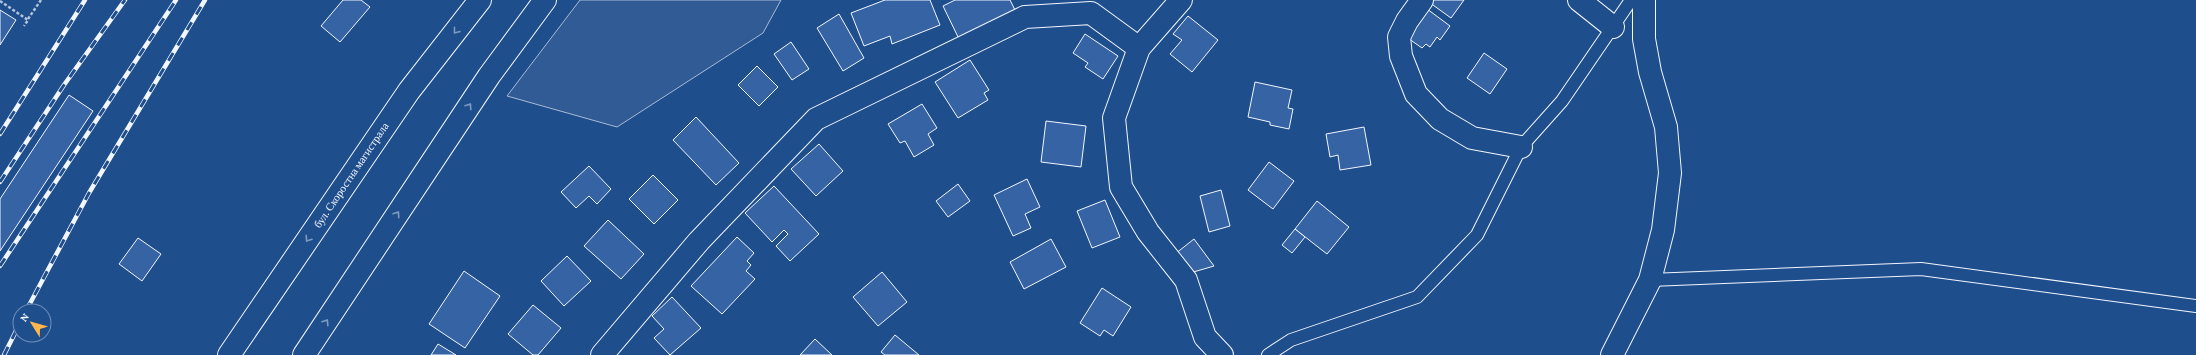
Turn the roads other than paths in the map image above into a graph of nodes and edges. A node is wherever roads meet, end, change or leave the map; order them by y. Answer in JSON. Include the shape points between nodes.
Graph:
{"nodes":[{"id":1,"x":480,"y":0,"type":"edge"},
{"id":2,"x":545,"y":0,"type":"edge"},
{"id":3,"x":1181,"y":0,"type":"edge"},
{"id":4,"x":1422,"y":0,"type":"edge"},
{"id":5,"x":1579,"y":0,"type":"edge"},
{"id":6,"x":1631,"y":0,"type":"edge"},
{"id":7,"x":1644,"y":0,"type":"edge"},
{"id":8,"x":1613,"y":27,"type":"junction"},
{"id":9,"x":1139,"y":48,"type":"junction"},
{"id":10,"x":1521,"y":147,"type":"junction"},
{"id":11,"x":1650,"y":280,"type":"junction"},
{"id":12,"x":2196,"y":306,"type":"edge"},
{"id":13,"x":229,"y":355,"type":"edge"},
{"id":14,"x":304,"y":355,"type":"edge"},
{"id":15,"x":602,"y":355,"type":"edge"},
{"id":16,"x":1222,"y":355,"type":"edge"},
{"id":17,"x":1268,"y":355,"type":"edge"},
{"id":18,"x":1612,"y":355,"type":"edge"}],
"edges":[{"from":1,"to":13,"type":"main road","name":"бул. Скоростна магистрала","one_way":true,"via":[[409,91]]},
{"from":14,"to":2,"type":"main road","one_way":true,"via":[[489,76]]},
{"from":3,"to":9,"type":"main road"},
{"from":4,"to":10,"type":"main road","via":[[1399,37],[1401,56],[1416,94],[1440,119],[1472,138]]},
{"from":5,"to":8,"type":"main road"},
{"from":6,"to":8,"type":"lane"},
{"from":7,"to":11,"type":"main road","via":[[1644,39],[1650,72],[1666,127],[1670,173],[1663,230]]},
{"from":8,"to":10,"type":"lane","via":[[1562,101]]},
{"from":9,"to":15,"type":"main road","via":[[1090,13],[1025,17],[816,118],[699,241]]},
{"from":9,"to":16,"type":"main road","via":[[1114,118],[1121,187],[1148,232],[1186,280],[1205,337]]},
{"from":10,"to":17,"type":"lane","via":[[1477,235],[1417,297],[1292,340]]},
{"from":11,"to":12,"type":"lane","via":[[1921,268]]},
{"from":11,"to":18,"type":"main road"}]}
